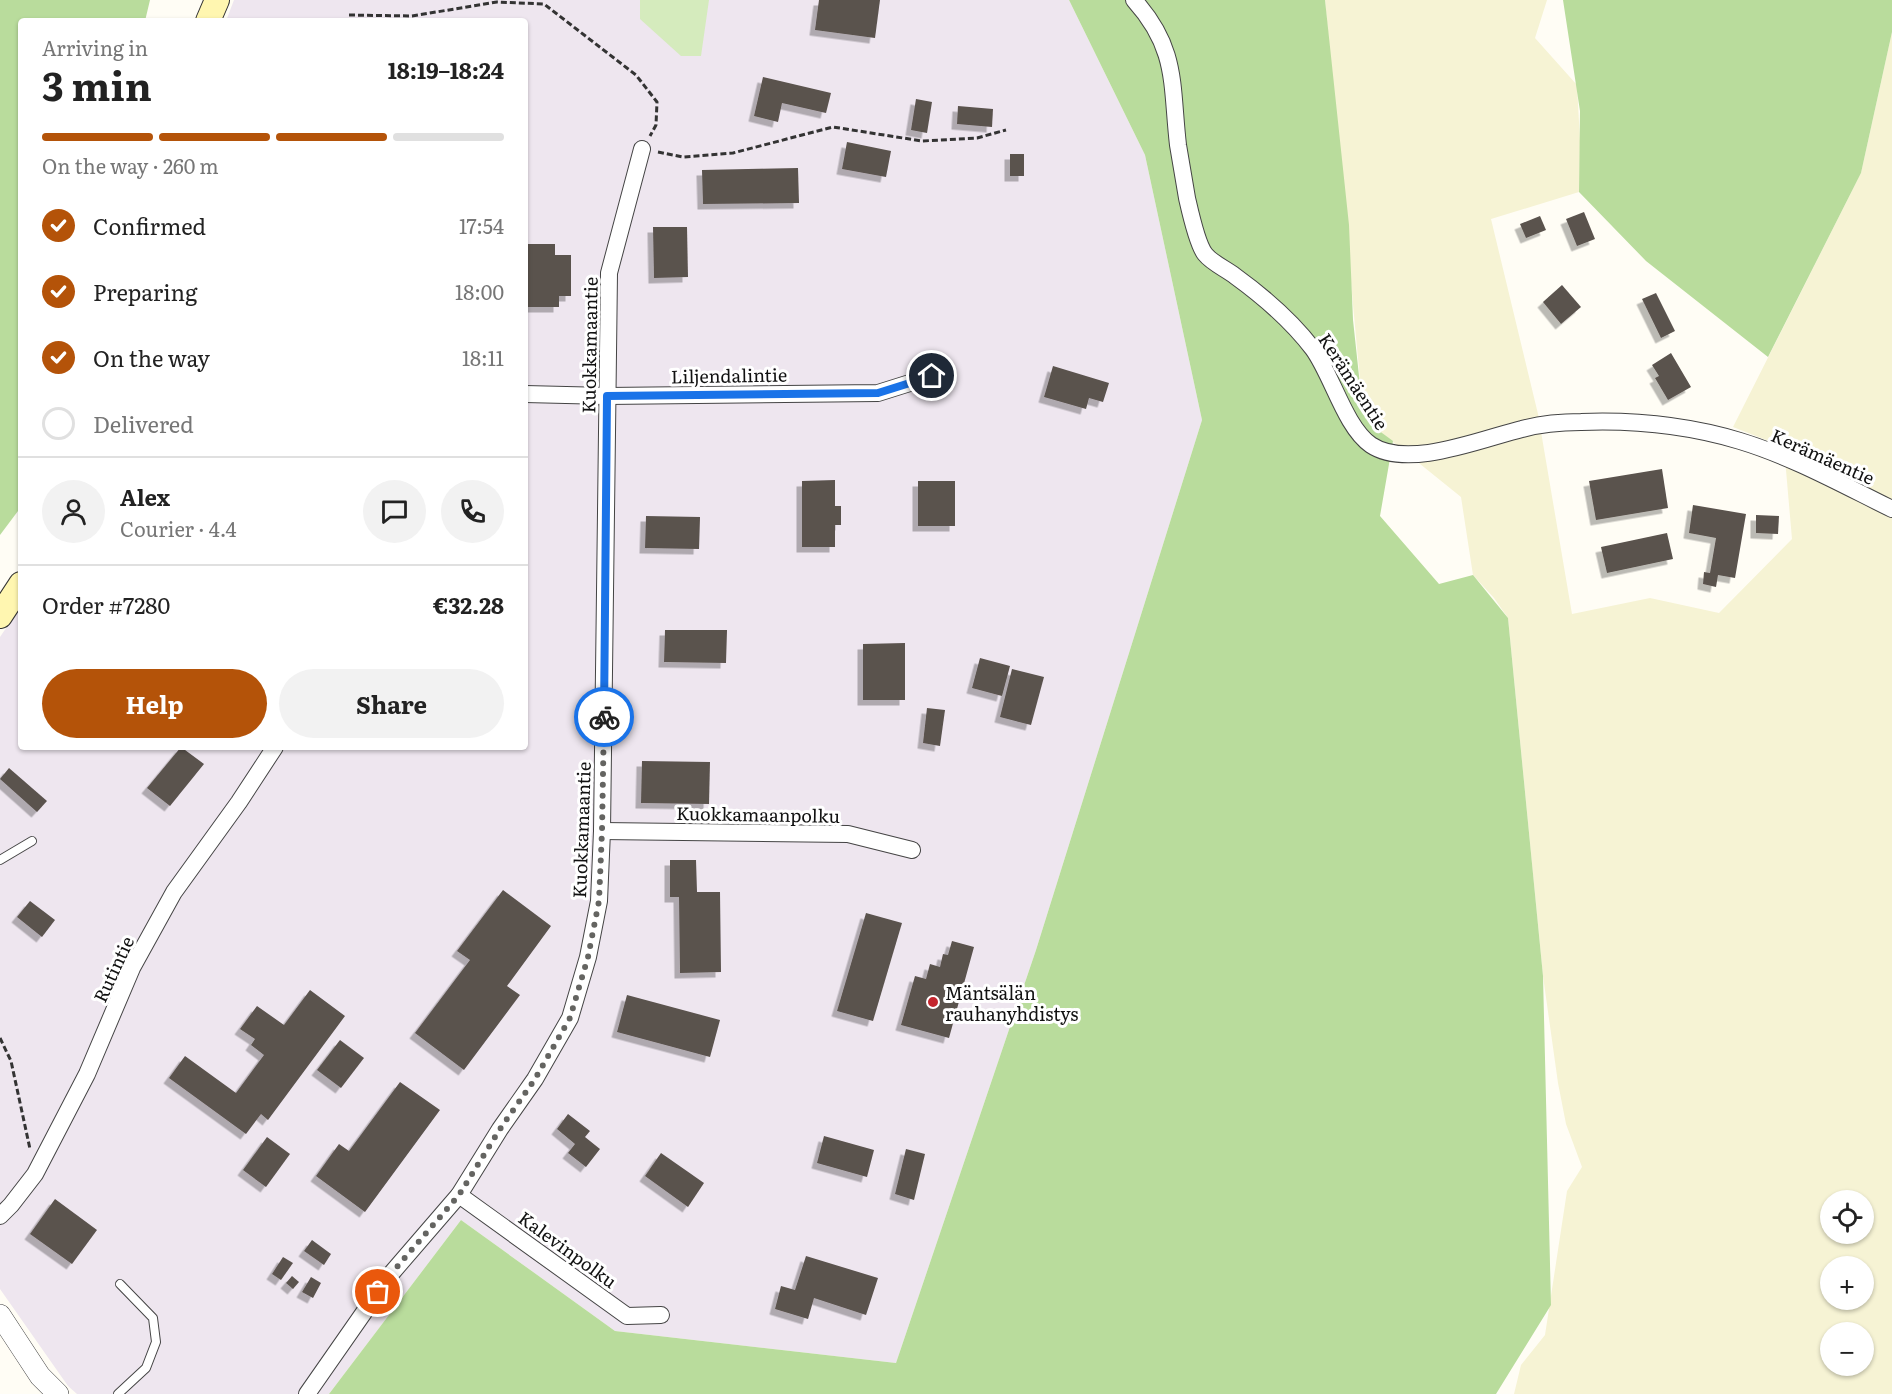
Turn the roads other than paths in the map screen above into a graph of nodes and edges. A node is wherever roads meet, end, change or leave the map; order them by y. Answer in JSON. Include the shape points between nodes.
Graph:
{"nodes":[{"id":1,"x":217,"y":0,"type":"edge"},
{"id":2,"x":1134,"y":0,"type":"edge"},
{"id":3,"x":209,"y":18,"type":"edge"},
{"id":4,"x":642,"y":149,"type":"road end"},
{"id":5,"x":932,"y":376,"type":"dead end"},
{"id":6,"x":528,"y":394,"type":"edge"},
{"id":7,"x":607,"y":396,"type":"junction"},
{"id":8,"x":1892,"y":509,"type":"edge"},
{"id":9,"x":18,"y":589,"type":"edge"},
{"id":10,"x":0,"y":616,"type":"edge"},
{"id":11,"x":273,"y":750,"type":"edge"},
{"id":12,"x":602,"y":831,"type":"junction"},
{"id":13,"x":32,"y":841,"type":"dead end"},
{"id":14,"x":912,"y":850,"type":"dead end"},
{"id":15,"x":0,"y":860,"type":"edge"},
{"id":16,"x":459,"y":1195,"type":"junction"},
{"id":17,"x":0,"y":1216,"type":"edge"},
{"id":18,"x":120,"y":1284,"type":"dead end"},
{"id":19,"x":0,"y":1315,"type":"edge"},
{"id":20,"x":661,"y":1315,"type":"dead end"},
{"id":21,"x":58,"y":1394,"type":"edge"},
{"id":22,"x":118,"y":1394,"type":"edge"},
{"id":23,"x":307,"y":1394,"type":"edge"}],
"edges":[{"from":1,"to":3,"type":"main road"},
{"from":2,"to":8,"type":"street","name":"Kerämäentie","via":[[1148,16],[1167,52],[1178,146],[1191,216],[1204,254],[1277,308],[1314,350],[1352,421],[1371,445],[1417,455],[1524,428],[1628,422],[1740,441]]},
{"from":4,"to":7,"type":"street","name":"Kuokkamaantie","via":[[609,273]]},
{"from":5,"to":7,"type":"street","name":"Liljendalintie","via":[[878,393]]},
{"from":6,"to":7,"type":"street","name":"Liljendalintie"},
{"from":7,"to":12,"type":"street","name":"Kuokkamaantie"},
{"from":9,"to":10,"type":"main road"},
{"from":11,"to":17,"type":"street","name":"Rutintie","via":[[174,892],[132,968],[87,1074],[35,1174]]},
{"from":12,"to":14,"type":"street","name":"Kuokkamaanpolku","via":[[848,834]]},
{"from":12,"to":16,"type":"street","name":"Kuokkamaantie","via":[[599,901],[570,1018]]},
{"from":13,"to":15,"type":"lane"},
{"from":16,"to":20,"type":"street","name":"Kalevinpolku","via":[[627,1316]]},
{"from":16,"to":23,"type":"street","name":"Kuokkamaantie","via":[[390,1275]]},
{"from":18,"to":22,"type":"lane","via":[[153,1318],[156,1342],[146,1368]]},
{"from":19,"to":21,"type":"street","via":[[40,1376]]}]}
